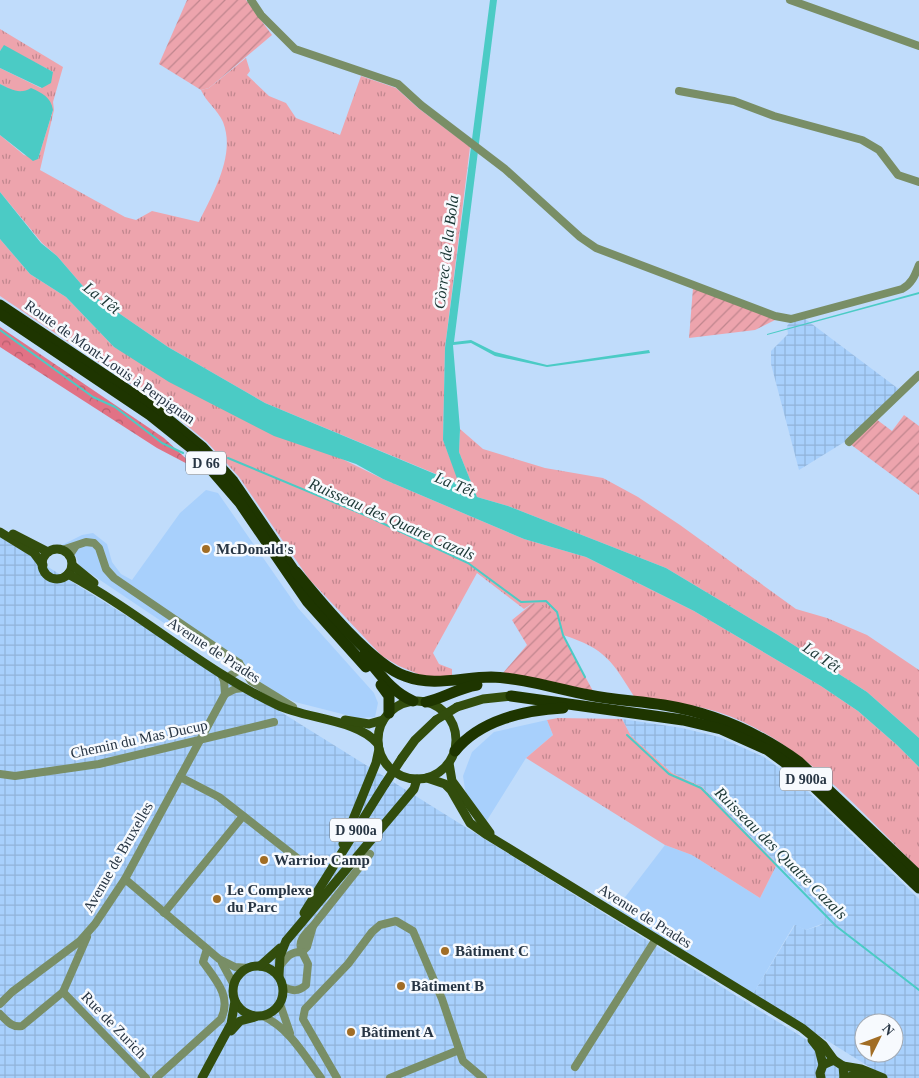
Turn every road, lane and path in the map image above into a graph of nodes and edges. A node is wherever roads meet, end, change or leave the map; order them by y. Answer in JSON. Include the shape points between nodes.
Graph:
{"nodes":[{"id":1,"x":251,"y":0,"type":"edge"},
{"id":2,"x":790,"y":0,"type":"edge"},
{"id":3,"x":919,"y":46,"type":"edge"},
{"id":4,"x":679,"y":92,"type":"dead end"},
{"id":5,"x":919,"y":182,"type":"edge"},
{"id":6,"x":919,"y":265,"type":"edge"},
{"id":7,"x":0,"y":305,"type":"edge"},
{"id":8,"x":0,"y":314,"type":"edge"},
{"id":9,"x":919,"y":375,"type":"edge"},
{"id":10,"x":848,"y":442,"type":"dead end"},
{"id":11,"x":0,"y":527,"type":"edge"},
{"id":12,"x":0,"y":532,"type":"edge"},
{"id":13,"x":48,"y":552,"type":"junction"},
{"id":14,"x":68,"y":557,"type":"junction"},
{"id":15,"x":43,"y":565,"type":"junction"},
{"id":16,"x":296,"y":572,"type":"junction"},
{"id":17,"x":68,"y":574,"type":"junction"},
{"id":18,"x":365,"y":661,"type":"junction"},
{"id":19,"x":239,"y":663,"type":"junction"},
{"id":20,"x":220,"y":674,"type":"junction"},
{"id":21,"x":231,"y":675,"type":"junction"},
{"id":22,"x":243,"y":688,"type":"junction"},
{"id":23,"x":225,"y":694,"type":"junction"},
{"id":24,"x":511,"y":696,"type":"junction"},
{"id":25,"x":413,"y":701,"type":"junction"},
{"id":26,"x":426,"y":702,"type":"junction"},
{"id":27,"x":293,"y":707,"type":"junction"},
{"id":28,"x":699,"y":713,"type":"junction"},
{"id":29,"x":386,"y":716,"type":"junction"},
{"id":30,"x":664,"y":718,"type":"junction"},
{"id":31,"x":274,"y":722,"type":"dead end"},
{"id":32,"x":208,"y":726,"type":"junction"},
{"id":33,"x":734,"y":726,"type":"junction"},
{"id":34,"x":224,"y":733,"type":"junction"},
{"id":35,"x":200,"y":739,"type":"junction"},
{"id":36,"x":379,"y":746,"type":"junction"},
{"id":37,"x":455,"y":751,"type":"junction"},
{"id":38,"x":449,"y":763,"type":"junction"},
{"id":39,"x":0,"y":774,"type":"edge"},
{"id":40,"x":180,"y":777,"type":"junction"},
{"id":41,"x":427,"y":778,"type":"junction"},
{"id":42,"x":417,"y":779,"type":"junction"},
{"id":43,"x":243,"y":816,"type":"junction"},
{"id":44,"x":500,"y":843,"type":"junction"},
{"id":45,"x":370,"y":854,"type":"dead end"},
{"id":46,"x":297,"y":858,"type":"dead end"},
{"id":47,"x":327,"y":876,"type":"junction"},
{"id":48,"x":919,"y":876,"type":"edge"},
{"id":49,"x":125,"y":879,"type":"junction"},
{"id":50,"x":919,"y":888,"type":"edge"},
{"id":51,"x":164,"y":913,"type":"junction"},
{"id":52,"x":89,"y":932,"type":"junction"},
{"id":53,"x":656,"y":940,"type":"junction"},
{"id":54,"x":286,"y":941,"type":"junction"},
{"id":55,"x":207,"y":949,"type":"junction"},
{"id":56,"x":302,"y":952,"type":"junction"},
{"id":57,"x":220,"y":960,"type":"junction"},
{"id":58,"x":260,"y":966,"type":"junction"},
{"id":59,"x":248,"y":968,"type":"junction"},
{"id":60,"x":279,"y":972,"type":"junction"},
{"id":61,"x":234,"y":985,"type":"junction"},
{"id":62,"x":283,"y":987,"type":"junction"},
{"id":63,"x":63,"y":992,"type":"junction"},
{"id":64,"x":235,"y":1000,"type":"junction"},
{"id":65,"x":0,"y":1004,"type":"edge"},
{"id":66,"x":280,"y":1004,"type":"junction"},
{"id":67,"x":775,"y":1013,"type":"junction"},
{"id":68,"x":0,"y":1014,"type":"edge"},
{"id":69,"x":260,"y":1016,"type":"junction"},
{"id":70,"x":292,"y":1037,"type":"junction"},
{"id":71,"x":459,"y":1050,"type":"junction"},
{"id":72,"x":834,"y":1060,"type":"junction"},
{"id":73,"x":822,"y":1065,"type":"junction"},
{"id":74,"x":843,"y":1066,"type":"junction"},
{"id":75,"x":575,"y":1067,"type":"dead end"},
{"id":76,"x":146,"y":1078,"type":"edge"},
{"id":77,"x":156,"y":1078,"type":"edge"},
{"id":78,"x":204,"y":1078,"type":"edge"},
{"id":79,"x":320,"y":1078,"type":"edge"},
{"id":80,"x":336,"y":1078,"type":"edge"},
{"id":81,"x":390,"y":1078,"type":"edge"},
{"id":82,"x":483,"y":1078,"type":"edge"},
{"id":83,"x":821,"y":1078,"type":"edge"},
{"id":84,"x":844,"y":1078,"type":"edge"},
{"id":85,"x":870,"y":1078,"type":"edge"},
{"id":86,"x":883,"y":1078,"type":"edge"}],
"edges":[{"from":1,"to":6,"type":"street","via":[[261,15],[294,48],[391,81],[483,151],[596,248],[791,319],[908,286]]},
{"from":2,"to":3,"type":"street"},
{"from":4,"to":5,"type":"street","via":[[734,102],[862,140],[879,150],[898,175]]},
{"from":7,"to":16,"type":"highway","name":"Route de Mont-Louis à Perpignan","number":"D 66","via":[[153,408],[202,447],[233,481]]},
{"from":8,"to":18,"type":"highway","name":"Route de Mont-Louis à Perpignan","number":"D 66","via":[[150,415],[195,451],[240,503],[307,601]]},
{"from":9,"to":10,"type":"street"},
{"from":11,"to":13,"type":"main road"},
{"from":12,"to":15,"type":"main road","via":[[34,553]]},
{"from":13,"to":14,"type":"main road"},
{"from":13,"to":15,"type":"main road"},
{"from":14,"to":17,"type":"main road"},
{"from":14,"to":19,"type":"street","via":[[86,542],[94,543],[114,578]]},
{"from":14,"to":21,"type":"main road","name":"Avenue de Prades","via":[[80,573]]},
{"from":15,"to":17,"type":"main road","via":[[46,574],[54,579]]},
{"from":16,"to":18,"type":"highway","name":"Route de Mont-Louis à Perpignan","number":"D 66"},
{"from":16,"to":28,"type":"highway","via":[[323,605],[375,657],[404,676],[439,682],[491,677],[515,680]]},
{"from":17,"to":20,"type":"main road","name":"Avenue de Prades"},
{"from":18,"to":25,"type":"highway","number":"D 66","via":[[393,689]]},
{"from":18,"to":29,"type":"highway","number":"D 66","via":[[389,696]]},
{"from":19,"to":21,"type":"street","via":[[238,671]]},
{"from":19,"to":27,"type":"street","via":[[251,681]]},
{"from":20,"to":22,"type":"main road","name":"Avenue de Prades"},
{"from":20,"to":23,"type":"street"},
{"from":21,"to":27,"type":"main road","name":"Avenue de Prades"},
{"from":22,"to":23,"type":"street","via":[[235,688]]},
{"from":22,"to":36,"type":"main road","name":"Avenue de Prades","via":[[280,707],[366,733]]},
{"from":23,"to":32,"type":"street","name":"Avenue de Bruxelles"},
{"from":24,"to":30,"type":"highway","number":"D 900a"},
{"from":24,"to":33,"type":"highway","number":"D 900a","via":[[527,694],[643,708]]},
{"from":24,"to":47,"type":"main road","number":"D 900a","bridge":true,"via":[[483,699],[457,707],[436,720],[415,740]]},
{"from":25,"to":26,"type":"main road"},
{"from":25,"to":29,"type":"main road","via":[[396,706]]},
{"from":26,"to":28,"type":"highway","via":[[464,687],[498,684]]},
{"from":26,"to":37,"type":"main road","via":[[438,706],[451,720],[456,732]]},
{"from":27,"to":29,"type":"main road","name":"Avenue de Prades","via":[[357,723],[369,724]]},
{"from":28,"to":33,"type":"highway"},
{"from":29,"to":36,"type":"main road","via":[[379,731]]},
{"from":30,"to":37,"type":"highway","via":[[568,707],[544,709],[478,730],[465,738]]},
{"from":30,"to":50,"type":"highway","number":"D 900a","via":[[721,729],[785,762]]},
{"from":31,"to":34,"type":"street","name":"Chemin du Mas Ducup"},
{"from":32,"to":34,"type":"street","name":"Chemin du Mas Ducup"},
{"from":32,"to":35,"type":"street","name":"Avenue de Bruxelles"},
{"from":33,"to":48,"type":"highway","number":"D 900a","via":[[777,746],[799,762]]},
{"from":34,"to":35,"type":"street","name":"Chemin du Mas Ducup"},
{"from":35,"to":39,"type":"street","name":"Chemin du Mas Ducup","via":[[99,764],[15,776]]},
{"from":35,"to":40,"type":"street","name":"Avenue de Bruxelles"},
{"from":36,"to":42,"type":"main road","via":[[390,768],[403,776]]},
{"from":36,"to":47,"type":"main road","via":[[376,763]]},
{"from":37,"to":38,"type":"main road"},
{"from":38,"to":41,"type":"main road"},
{"from":38,"to":44,"type":"main road","name":"Avenue de Prades","via":[[452,781],[459,792]]},
{"from":40,"to":43,"type":"street","via":[[219,797]]},
{"from":40,"to":49,"type":"street","name":"Avenue de Bruxelles"},
{"from":41,"to":42,"type":"main road"},
{"from":41,"to":44,"type":"main road","name":"Avenue de Prades","via":[[445,784],[470,823]]},
{"from":42,"to":54,"type":"main road","via":[[414,789]]},
{"from":43,"to":46,"type":"street"},
{"from":43,"to":51,"type":"street"},
{"from":44,"to":53,"type":"main road","name":"Avenue de Prades"},
{"from":45,"to":56,"type":"street","via":[[313,926],[307,947]]},
{"from":47,"to":54,"type":"main road","number":"D 900a"},
{"from":49,"to":51,"type":"street"},
{"from":49,"to":52,"type":"street","name":"Avenue de Bruxelles"},
{"from":51,"to":55,"type":"street"},
{"from":52,"to":63,"type":"street","name":"Rue de Zurich"},
{"from":52,"to":65,"type":"street","name":"Avenue de Bruxelles"},
{"from":53,"to":67,"type":"main road","name":"Avenue de Prades"},
{"from":53,"to":75,"type":"street"},
{"from":54,"to":58,"type":"main road","number":"D 900a"},
{"from":54,"to":60,"type":"main road","number":"D 900a","via":[[280,956]]},
{"from":55,"to":57,"type":"street"},
{"from":55,"to":77,"type":"street","via":[[203,962],[224,996],[224,1013]]},
{"from":56,"to":60,"type":"street","via":[[291,954]]},
{"from":56,"to":62,"type":"street","via":[[308,964],[306,985],[300,990]]},
{"from":57,"to":59,"type":"street","via":[[235,967]]},
{"from":57,"to":61,"type":"street"},
{"from":58,"to":59,"type":"main road"},
{"from":58,"to":60,"type":"main road"},
{"from":59,"to":61,"type":"main road"},
{"from":60,"to":62,"type":"main road"},
{"from":61,"to":64,"type":"main road"},
{"from":62,"to":66,"type":"main road"},
{"from":63,"to":68,"type":"street","name":"Rue de Zurich","via":[[22,1026],[11,1025]]},
{"from":63,"to":76,"type":"street","name":"Rue de Zurich"},
{"from":64,"to":69,"type":"main road","via":[[243,1012]]},
{"from":64,"to":78,"type":"main road","via":[[231,1024]]},
{"from":66,"to":69,"type":"main road","via":[[276,1010]]},
{"from":66,"to":70,"type":"street"},
{"from":67,"to":72,"type":"main road","name":"Avenue de Prades","via":[[811,1034]]},
{"from":67,"to":73,"type":"main road","name":"Avenue de Prades","via":[[814,1043],[822,1056]]},
{"from":69,"to":70,"type":"street","via":[[280,1026]]},
{"from":69,"to":78,"type":"main road","via":[[246,1018],[234,1026]]},
{"from":70,"to":79,"type":"street"},
{"from":71,"to":80,"type":"street","via":[[413,930],[396,921],[385,923],[372,932],[348,964],[305,1009],[303,1018]]},
{"from":71,"to":81,"type":"street"},
{"from":71,"to":82,"type":"street","via":[[463,1061]]},
{"from":72,"to":73,"type":"main road"},
{"from":72,"to":74,"type":"main road","name":"Avenue de Prades"},
{"from":73,"to":83,"type":"main road"},
{"from":74,"to":84,"type":"main road"},
{"from":74,"to":86,"type":"main road"},
{"from":84,"to":85,"type":"main road","via":[[857,1075]]}]}
